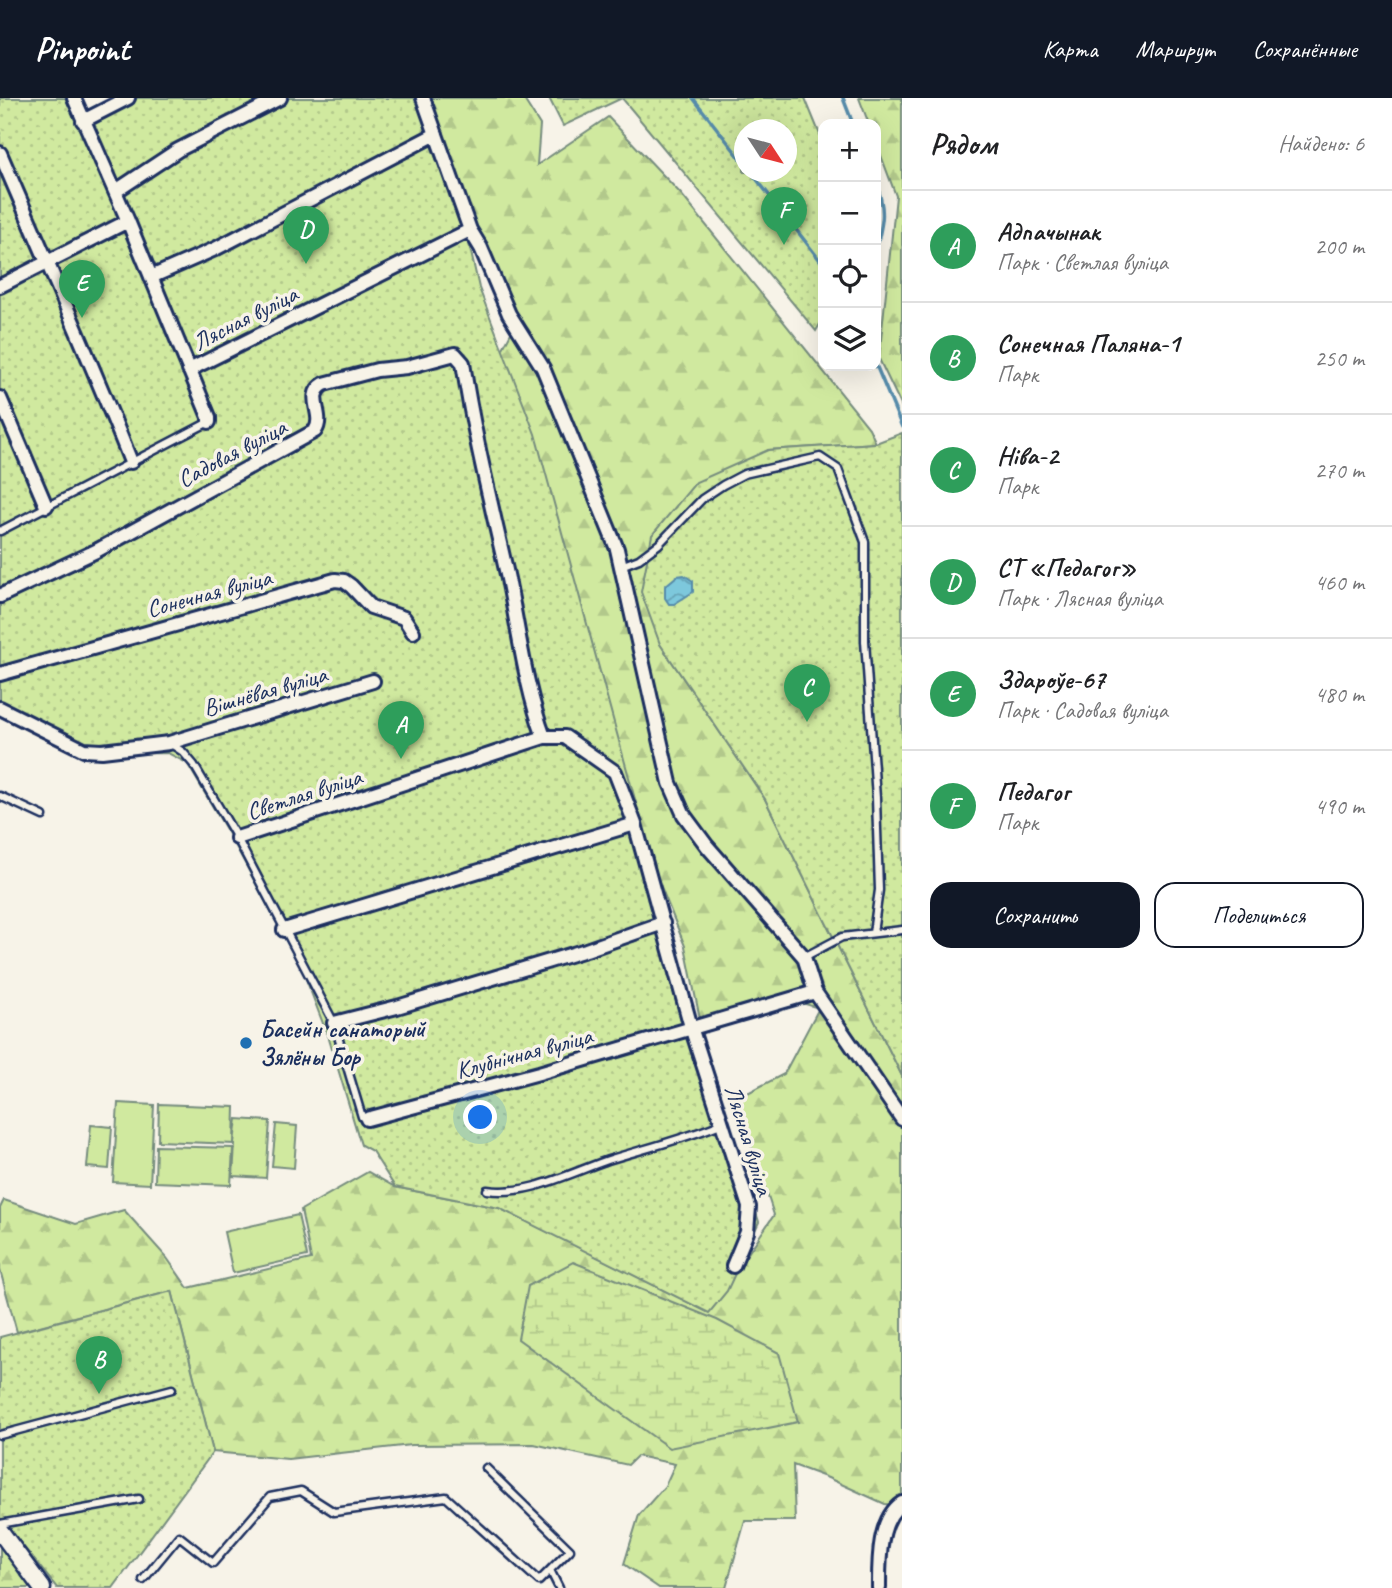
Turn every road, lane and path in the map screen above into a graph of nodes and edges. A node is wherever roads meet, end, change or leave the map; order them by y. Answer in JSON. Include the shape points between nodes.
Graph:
{"nodes":[{"id":1,"x":74,"y":98,"type":"edge"},
{"id":2,"x":128,"y":98,"type":"edge"},
{"id":3,"x":280,"y":98,"type":"edge"},
{"id":4,"x":423,"y":98,"type":"edge"},
{"id":5,"x":83,"y":121,"type":"junction"},
{"id":6,"x":436,"y":134,"type":"junction"},
{"id":7,"x":0,"y":153,"type":"edge"},
{"id":8,"x":116,"y":191,"type":"junction"},
{"id":9,"x":128,"y":221,"type":"junction"},
{"id":10,"x":470,"y":230,"type":"junction"},
{"id":11,"x":46,"y":261,"type":"junction"},
{"id":12,"x":151,"y":277,"type":"junction"},
{"id":13,"x":0,"y":286,"type":"edge"},
{"id":14,"x":189,"y":370,"type":"junction"},
{"id":15,"x":0,"y":398,"type":"edge"},
{"id":16,"x":209,"y":422,"type":"joint"},
{"id":17,"x":131,"y":462,"type":"junction"},
{"id":18,"x":46,"y":506,"type":"junction"},
{"id":19,"x":0,"y":531,"type":"edge"},
{"id":20,"x":621,"y":566,"type":"junction"},
{"id":21,"x":0,"y":596,"type":"edge"},
{"id":22,"x":412,"y":632,"type":"dead end"},
{"id":23,"x":0,"y":674,"type":"edge"},
{"id":24,"x":373,"y":681,"type":"dead end"},
{"id":25,"x":0,"y":709,"type":"edge"},
{"id":26,"x":544,"y":737,"type":"junction"},
{"id":27,"x":169,"y":743,"type":"junction"},
{"id":28,"x":0,"y":796,"type":"edge"},
{"id":29,"x":43,"y":816,"type":"dead end"},
{"id":30,"x":635,"y":824,"type":"junction"},
{"id":31,"x":237,"y":838,"type":"junction"},
{"id":32,"x":663,"y":923,"type":"junction"},
{"id":33,"x":284,"y":930,"type":"junction"},
{"id":34,"x":902,"y":930,"type":"edge"},
{"id":35,"x":873,"y":933,"type":"junction"},
{"id":36,"x":804,"y":957,"type":"junction"},
{"id":37,"x":815,"y":992,"type":"junction"},
{"id":38,"x":334,"y":1023,"type":"junction"},
{"id":39,"x":691,"y":1027,"type":"junction"},
{"id":40,"x":367,"y":1119,"type":"joint"},
{"id":41,"x":902,"y":1119,"type":"edge"},
{"id":42,"x":723,"y":1123,"type":"junction"},
{"id":43,"x":487,"y":1190,"type":"dead end"},
{"id":44,"x":733,"y":1266,"type":"dead end"},
{"id":45,"x":172,"y":1389,"type":"dead end"},
{"id":46,"x":0,"y":1435,"type":"edge"},
{"id":47,"x":486,"y":1468,"type":"dead end"},
{"id":48,"x":139,"y":1499,"type":"dead end"},
{"id":49,"x":902,"y":1503,"type":"edge"},
{"id":50,"x":0,"y":1524,"type":"edge"},
{"id":51,"x":0,"y":1531,"type":"edge"},
{"id":52,"x":550,"y":1570,"type":"junction"},
{"id":53,"x":142,"y":1580,"type":"dead end"},
{"id":54,"x":42,"y":1588,"type":"edge"},
{"id":55,"x":559,"y":1588,"type":"edge"},
{"id":56,"x":879,"y":1588,"type":"edge"}],
"edges":[{"from":1,"to":5,"type":"street"},
{"from":2,"to":5,"type":"street"},
{"from":3,"to":8,"type":"street","via":[[178,150]]},
{"from":4,"to":6,"type":"street"},
{"from":5,"to":8,"type":"street"},
{"from":6,"to":10,"type":"street"},
{"from":6,"to":12,"type":"street","via":[[215,249]]},
{"from":7,"to":11,"type":"street"},
{"from":8,"to":9,"type":"street"},
{"from":9,"to":11,"type":"street"},
{"from":9,"to":12,"type":"street"},
{"from":10,"to":14,"type":"street","name":"Лясная вуліца"},
{"from":10,"to":20,"type":"street","via":[[509,314],[543,368]]},
{"from":11,"to":13,"type":"street"},
{"from":11,"to":17,"type":"street"},
{"from":12,"to":14,"type":"street"},
{"from":14,"to":16,"type":"street"},
{"from":15,"to":18,"type":"street"},
{"from":16,"to":17,"type":"lane"},
{"from":17,"to":18,"type":"lane"},
{"from":18,"to":19,"type":"lane"},
{"from":20,"to":35,"type":"lane","via":[[639,559],[702,499],[744,474],[820,457],[838,469],[864,542],[879,890]]},
{"from":20,"to":36,"type":"street","via":[[670,783],[684,815]]},
{"from":21,"to":26,"type":"street","name":"Садовая вуліца","via":[[96,551],[315,431],[319,422],[314,394],[324,384],[455,354],[463,363],[474,433]]},
{"from":22,"to":23,"type":"street","name":"Сонечная вуліца","via":[[404,618],[371,607],[351,586],[335,580]]},
{"from":24,"to":27,"type":"street","name":"Вішнёвая вуліца"},
{"from":25,"to":27,"type":"street","name":"Вішнёвая вуліца","via":[[84,750]]},
{"from":26,"to":30,"type":"street","name":"Лясная вуліца","via":[[565,737],[615,772]]},
{"from":26,"to":31,"type":"street","name":"Светлая вуліца"},
{"from":27,"to":31,"type":"lane","via":[[194,765]]},
{"from":28,"to":29,"type":"lane"},
{"from":30,"to":32,"type":"street","name":"Лясная вуліца"},
{"from":30,"to":33,"type":"street"},
{"from":31,"to":33,"type":"lane"},
{"from":32,"to":38,"type":"street"},
{"from":32,"to":39,"type":"street","name":"Лясная вуліца"},
{"from":33,"to":38,"type":"lane"},
{"from":34,"to":35,"type":"lane"},
{"from":35,"to":36,"type":"lane","via":[[842,937]]},
{"from":36,"to":37,"type":"street"},
{"from":37,"to":39,"type":"street","name":"Клубнічная вуліца"},
{"from":37,"to":41,"type":"street"},
{"from":38,"to":40,"type":"lane","via":[[362,1118]]},
{"from":39,"to":40,"type":"street","name":"Клубнічная вуліца"},
{"from":39,"to":42,"type":"street","name":"Лясная вуліца"},
{"from":42,"to":43,"type":"lane","via":[[521,1190]]},
{"from":42,"to":44,"type":"street","name":"Лясная вуліца","via":[[749,1207],[747,1231]]},
{"from":45,"to":46,"type":"lane"},
{"from":47,"to":52,"type":"lane","via":[[570,1550]]},
{"from":48,"to":50,"type":"lane"},
{"from":49,"to":56,"type":"street","via":[[884,1527]]},
{"from":51,"to":54,"type":"street"},
{"from":52,"to":53,"type":"lane","via":[[539,1581],[446,1497],[334,1512],[301,1491],[270,1497],[213,1563],[179,1536]]},
{"from":52,"to":55,"type":"lane"}]}
